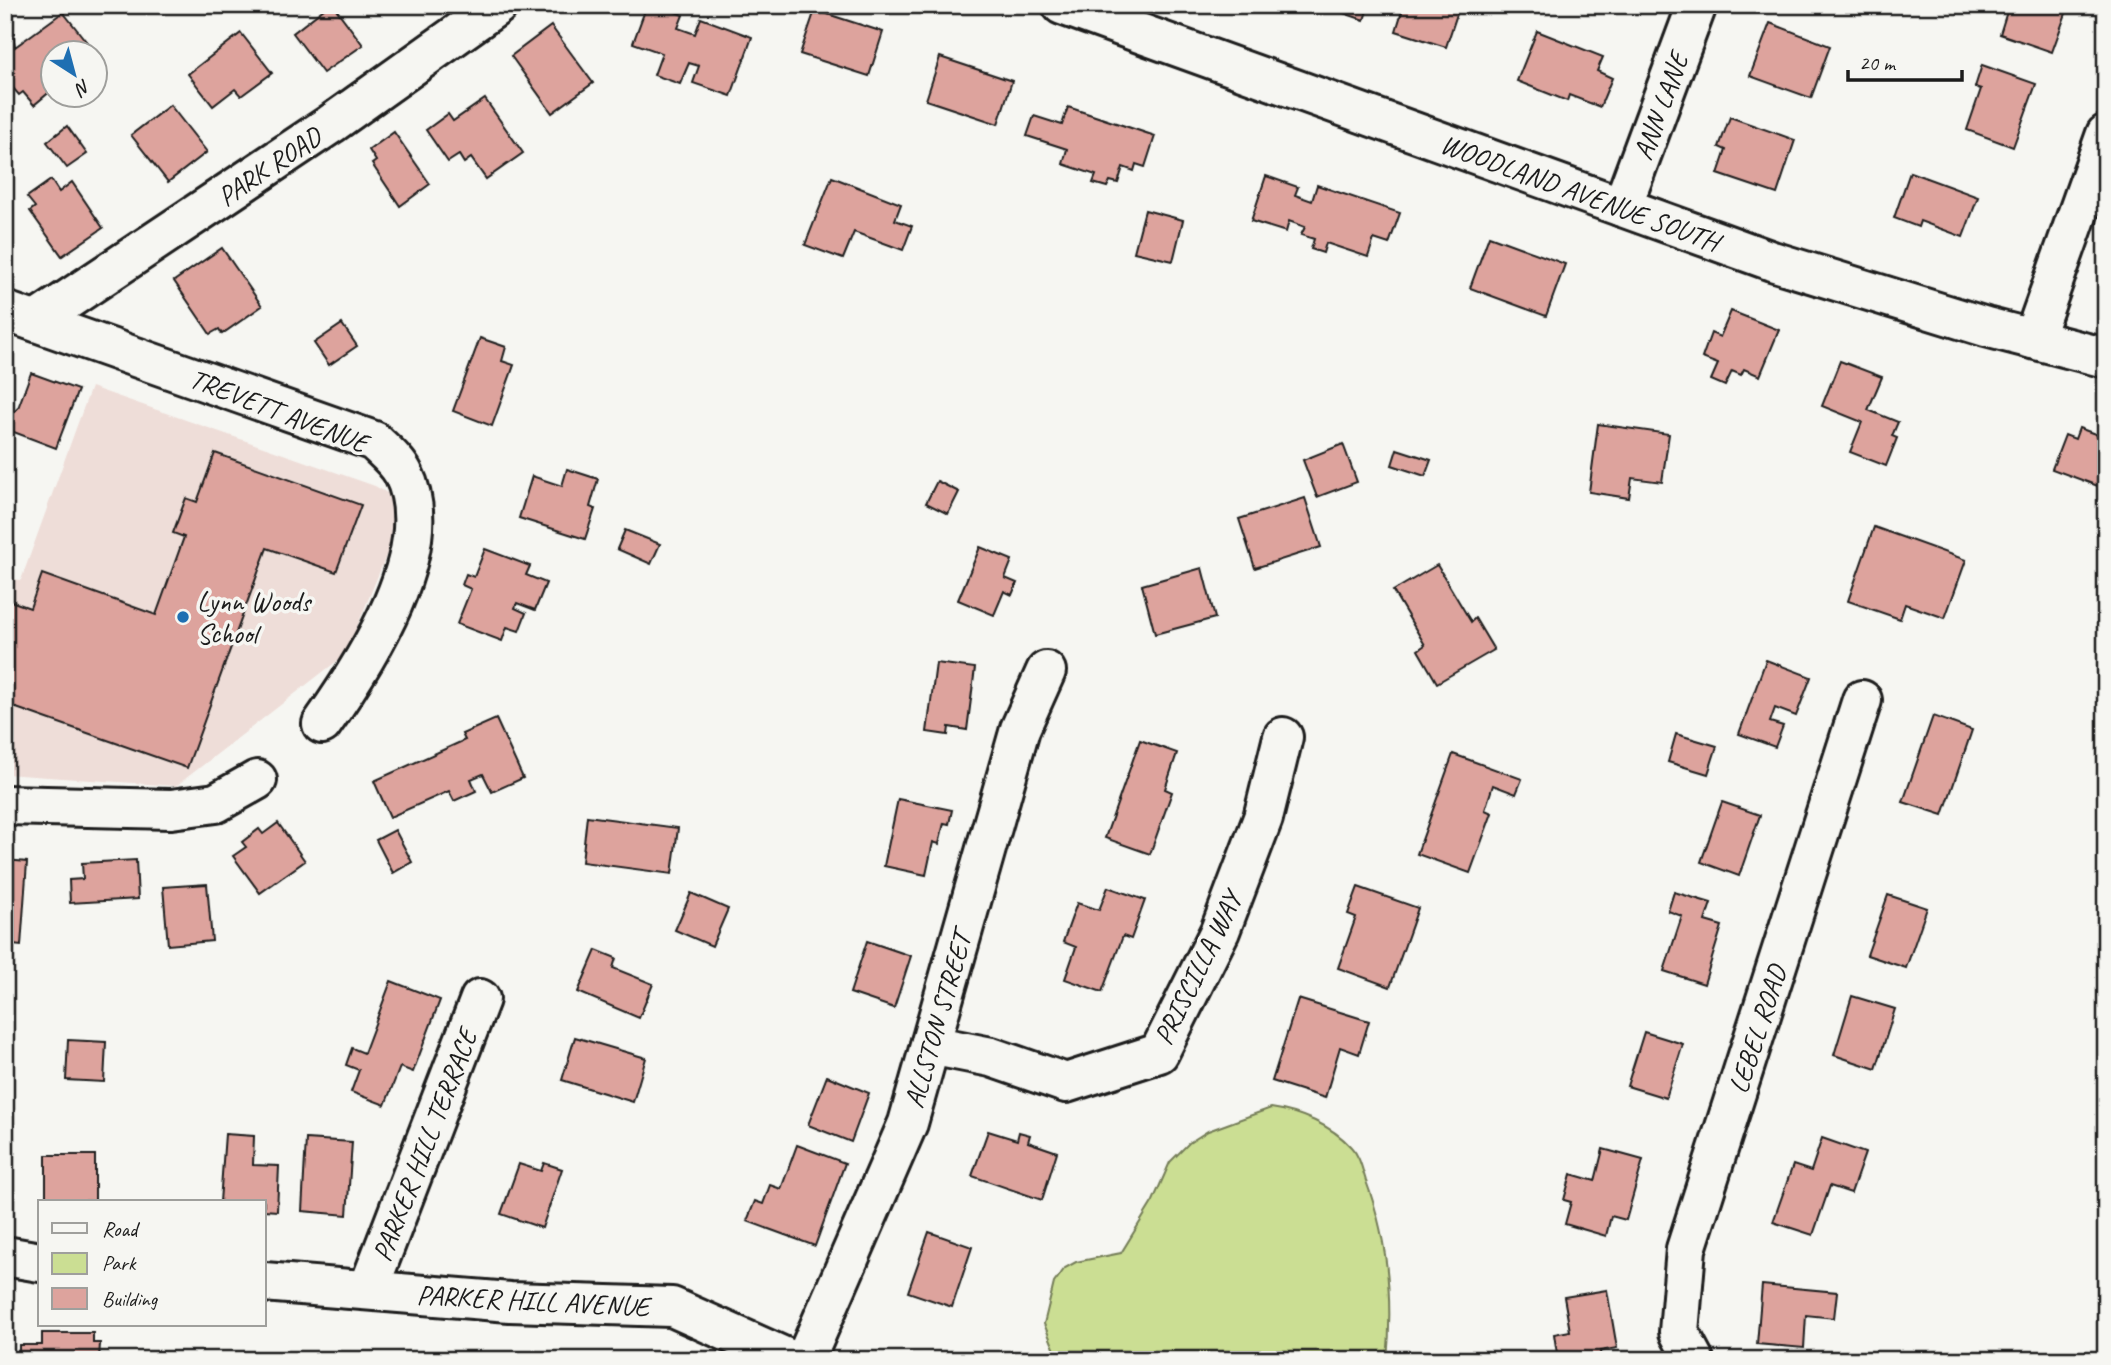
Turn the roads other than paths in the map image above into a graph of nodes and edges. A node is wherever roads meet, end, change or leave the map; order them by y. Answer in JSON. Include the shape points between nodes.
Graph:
{"nodes":[{"id":1,"x":498,"y":5,"type":"edge"},
{"id":2,"x":1062,"y":5,"type":"edge"},
{"id":3,"x":1697,"y":5,"type":"edge"},
{"id":4,"x":2106,"y":134,"type":"edge"},
{"id":5,"x":1622,"y":207,"type":"junction"},
{"id":6,"x":21,"y":316,"type":"edge"},
{"id":7,"x":2033,"y":339,"type":"junction"},
{"id":8,"x":2106,"y":358,"type":"edge"},
{"id":9,"x":1046,"y":671,"type":"dead end"},
{"id":10,"x":1862,"y":700,"type":"dead end"},
{"id":11,"x":322,"y":724,"type":"dead end"},
{"id":12,"x":1283,"y":737,"type":"dead end"},
{"id":13,"x":257,"y":780,"type":"dead end"},
{"id":14,"x":5,"y":805,"type":"edge"},
{"id":15,"x":480,"y":999,"type":"dead end"},
{"id":16,"x":930,"y":1045,"type":"junction"},
{"id":17,"x":5,"y":1256,"type":"edge"},
{"id":18,"x":38,"y":1262,"type":"edge"},
{"id":19,"x":266,"y":1282,"type":"edge"},
{"id":20,"x":368,"y":1290,"type":"junction"},
{"id":21,"x":791,"y":1360,"type":"edge"},
{"id":22,"x":805,"y":1360,"type":"edge"},
{"id":23,"x":1694,"y":1360,"type":"edge"}],
"edges":[{"from":1,"to":6,"type":"street","name":"PARK ROAD","via":[[331,124]]},
{"from":2,"to":5,"type":"street","name":"WOODLAND AVENUE SOUTH"},
{"from":3,"to":5,"type":"street","name":"ANN LANE"},
{"from":4,"to":7,"type":"street"},
{"from":5,"to":7,"type":"street","name":"WOODLAND AVENUE SOUTH","via":[[1847,285]]},
{"from":6,"to":11,"type":"street","name":"TREVETT AVENUE","via":[[373,441],[402,471],[414,507],[409,558],[393,603],[347,689]]},
{"from":7,"to":8,"type":"street","name":"WOODLAND AVENUE SOUTH"},
{"from":9,"to":16,"type":"street","name":"ALLSTON STREET","via":[[1020,729]]},
{"from":10,"to":23,"type":"street","name":"LEBEL ROAD","via":[[1686,1249],[1679,1332]]},
{"from":12,"to":16,"type":"street","name":"PRISCILLA WAY","via":[[1263,818],[1220,931],[1159,1052],[1066,1083],[991,1057]]},
{"from":13,"to":14,"type":"street","via":[[209,804],[171,809]]},
{"from":15,"to":20,"type":"street","name":"PARKER HILL TERRACE"},
{"from":16,"to":22,"type":"street","name":"ALLSTON STREET","via":[[908,1122]]},
{"from":17,"to":18,"type":"street"},
{"from":19,"to":20,"type":"street","name":"PARKER HILL AVENUE"},
{"from":20,"to":21,"type":"street","name":"PARKER HILL AVENUE","via":[[510,1302],[672,1307]]}]}
